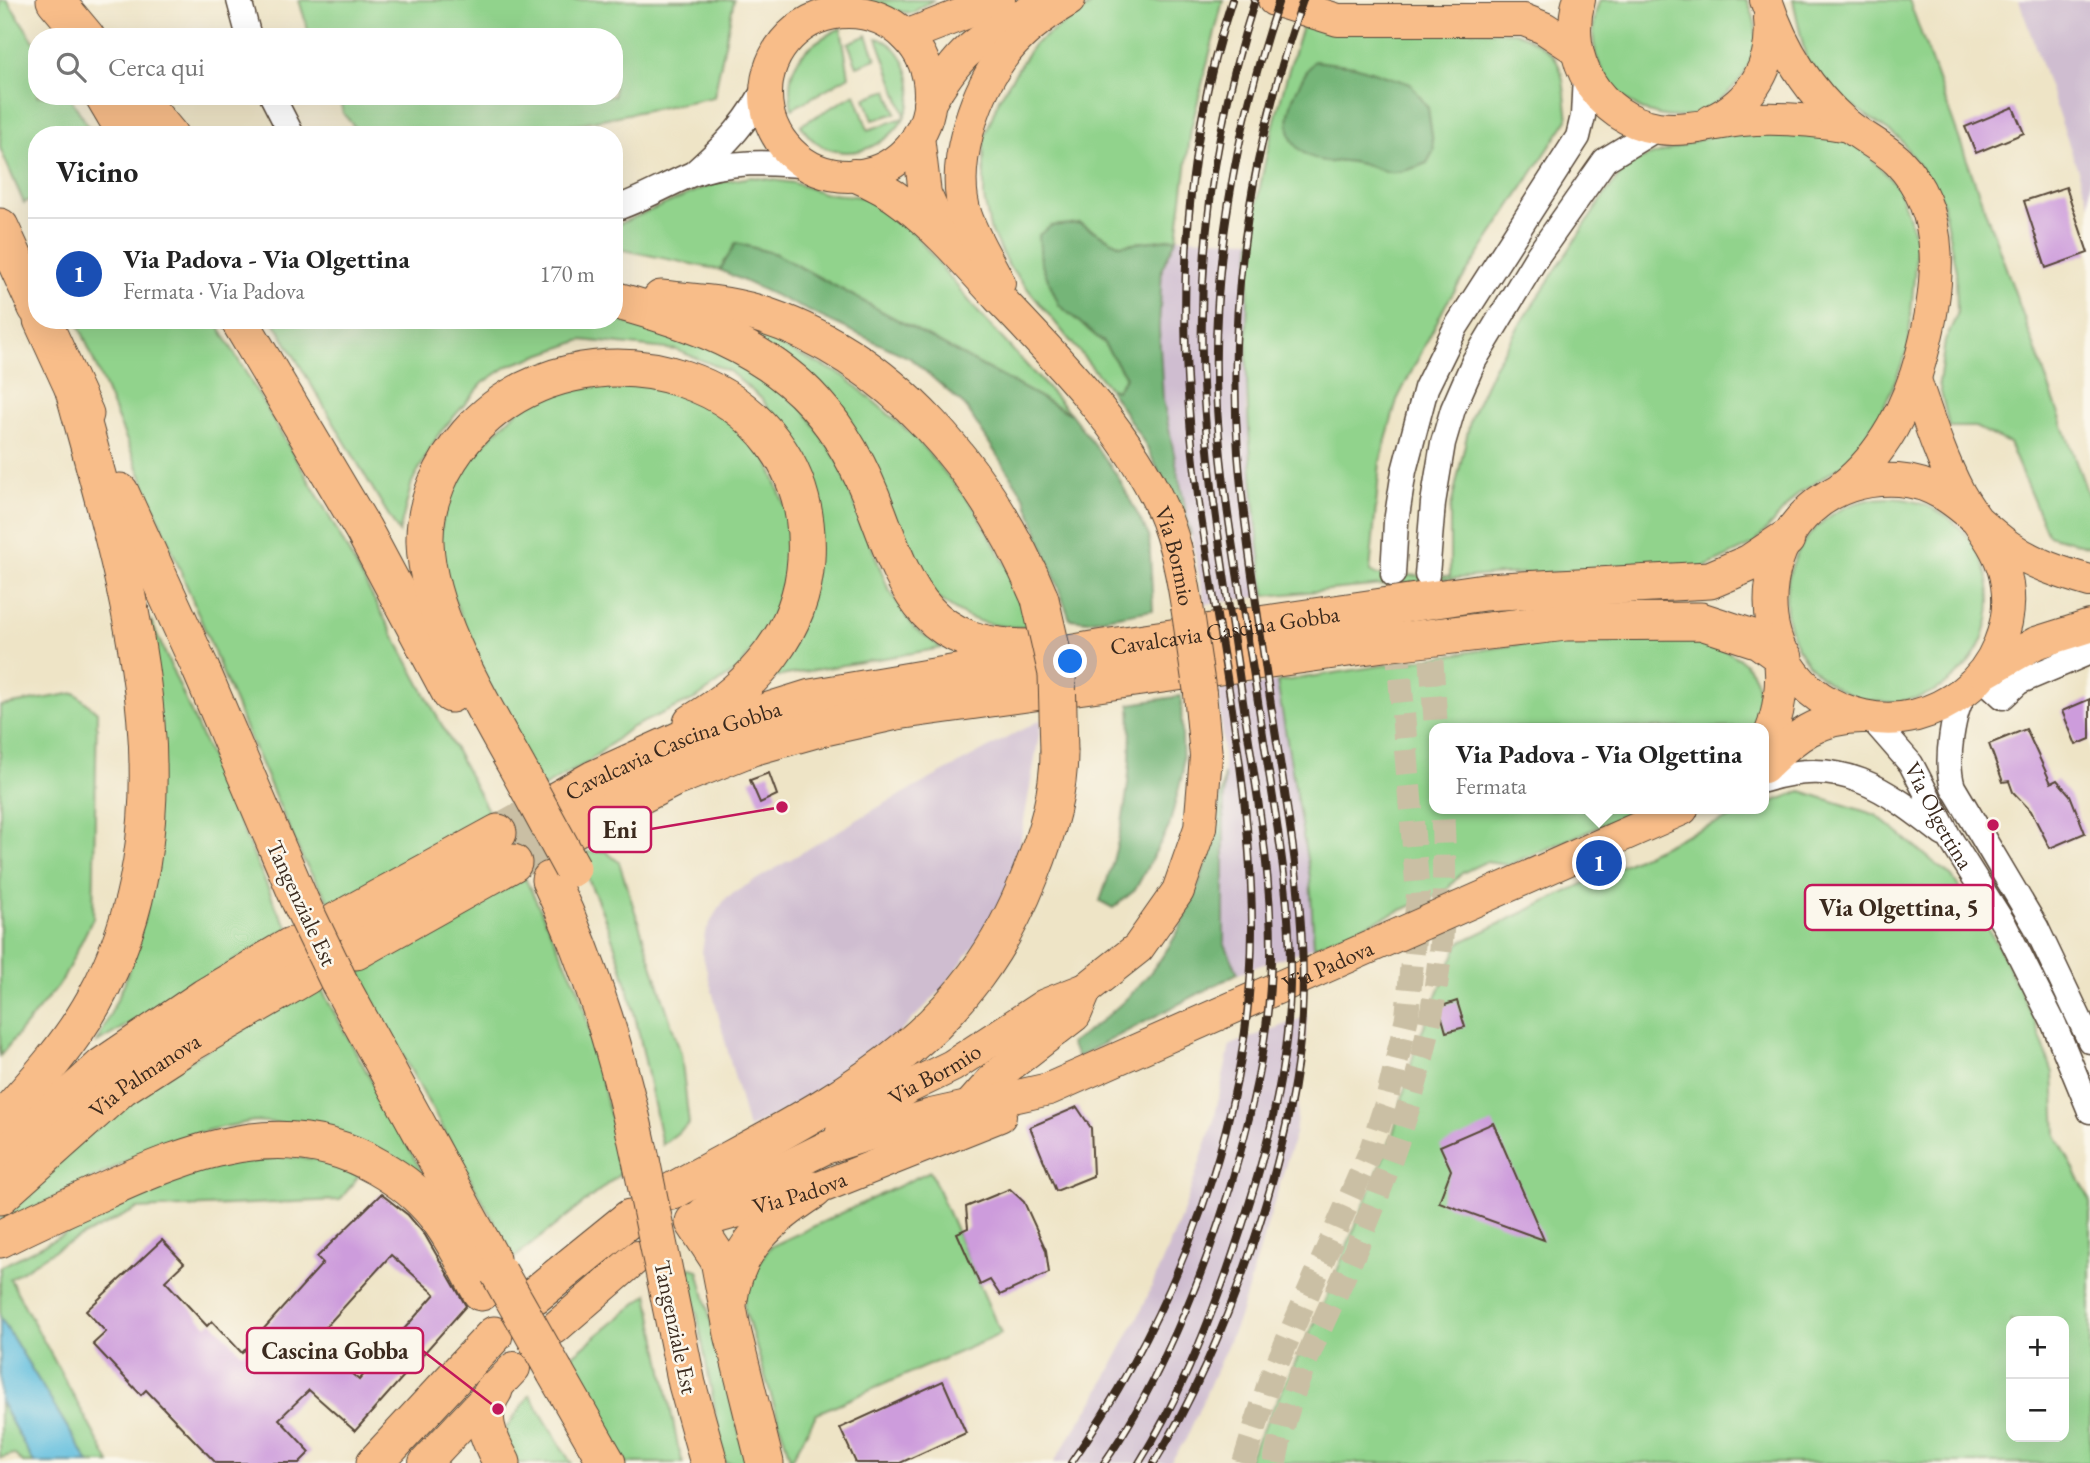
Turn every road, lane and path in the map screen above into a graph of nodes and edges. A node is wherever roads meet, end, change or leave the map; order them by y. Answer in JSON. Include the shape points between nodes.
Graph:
{"nodes":[{"id":1,"x":46,"y":0,"type":"edge"},
{"id":2,"x":55,"y":0,"type":"edge"},
{"id":3,"x":239,"y":0,"type":"edge"},
{"id":4,"x":797,"y":0,"type":"edge"},
{"id":5,"x":999,"y":0,"type":"edge"},
{"id":6,"x":1056,"y":0,"type":"edge"},
{"id":7,"x":1069,"y":0,"type":"edge"},
{"id":8,"x":1274,"y":0,"type":"edge"},
{"id":9,"x":1579,"y":0,"type":"edge"},
{"id":10,"x":1768,"y":5,"type":"edge"},
{"id":11,"x":845,"y":6,"type":"edge"},
{"id":12,"x":63,"y":28,"type":"edge"},
{"id":13,"x":78,"y":28,"type":"edge"},
{"id":14,"x":247,"y":28,"type":"edge"},
{"id":15,"x":906,"y":36,"type":"junction"},
{"id":16,"x":788,"y":39,"type":"junction"},
{"id":17,"x":1581,"y":62,"type":"junction"},
{"id":18,"x":767,"y":83,"type":"junction"},
{"id":19,"x":929,"y":104,"type":"junction"},
{"id":20,"x":109,"y":105,"type":"edge"},
{"id":21,"x":144,"y":105,"type":"edge"},
{"id":22,"x":277,"y":105,"type":"edge"},
{"id":23,"x":1700,"y":125,"type":"junction"},
{"id":24,"x":122,"y":126,"type":"edge"},
{"id":25,"x":161,"y":126,"type":"edge"},
{"id":26,"x":287,"y":126,"type":"edge"},
{"id":27,"x":1849,"y":126,"type":"junction"},
{"id":28,"x":1658,"y":128,"type":"junction"},
{"id":29,"x":918,"y":136,"type":"junction"},
{"id":30,"x":810,"y":166,"type":"junction"},
{"id":31,"x":692,"y":174,"type":"junction"},
{"id":32,"x":854,"y":175,"type":"junction"},
{"id":33,"x":623,"y":205,"type":"edge"},
{"id":34,"x":0,"y":227,"type":"edge"},
{"id":35,"x":947,"y":242,"type":"junction"},
{"id":36,"x":28,"y":288,"type":"edge"},
{"id":37,"x":623,"y":296,"type":"edge"},
{"id":38,"x":623,"y":303,"type":"edge"},
{"id":39,"x":1015,"y":315,"type":"junction"},
{"id":40,"x":46,"y":329,"type":"edge"},
{"id":41,"x":244,"y":329,"type":"edge"},
{"id":42,"x":1916,"y":380,"type":"junction"},
{"id":43,"x":74,"y":391,"type":"junction"},
{"id":44,"x":1834,"y":493,"type":"junction"},
{"id":45,"x":1976,"y":517,"type":"junction"},
{"id":46,"x":1786,"y":539,"type":"junction"},
{"id":47,"x":1393,"y":574,"type":"dead end"},
{"id":48,"x":1427,"y":575,"type":"dead end"},
{"id":49,"x":2090,"y":581,"type":"edge"},
{"id":50,"x":2090,"y":626,"type":"edge"},
{"id":51,"x":1104,"y":648,"type":"junction"},
{"id":52,"x":1781,"y":652,"type":"junction"},
{"id":53,"x":2090,"y":652,"type":"edge"},
{"id":54,"x":1983,"y":687,"type":"junction"},
{"id":55,"x":1870,"y":717,"type":"junction"},
{"id":56,"x":1769,"y":732,"type":"edge"},
{"id":57,"x":1769,"y":761,"type":"edge"},
{"id":58,"x":594,"y":779,"type":"junction"},
{"id":59,"x":1769,"y":779,"type":"edge"},
{"id":60,"x":1671,"y":814,"type":"edge"},
{"id":61,"x":546,"y":828,"type":"junction"},
{"id":62,"x":1952,"y":841,"type":"junction"},
{"id":63,"x":337,"y":920,"type":"dead end"},
{"id":64,"x":356,"y":951,"type":"dead end"},
{"id":65,"x":312,"y":969,"type":"junction"},
{"id":66,"x":1086,"y":989,"type":"junction"},
{"id":67,"x":2090,"y":1041,"type":"edge"},
{"id":68,"x":952,"y":1066,"type":"junction"},
{"id":69,"x":1040,"y":1091,"type":"junction"},
{"id":70,"x":968,"y":1107,"type":"junction"},
{"id":71,"x":2090,"y":1111,"type":"edge"},
{"id":72,"x":0,"y":1122,"type":"edge"},
{"id":73,"x":939,"y":1126,"type":"junction"},
{"id":74,"x":825,"y":1148,"type":"junction"},
{"id":75,"x":0,"y":1160,"type":"edge"},
{"id":76,"x":814,"y":1190,"type":"junction"},
{"id":77,"x":673,"y":1191,"type":"dead end"},
{"id":78,"x":0,"y":1196,"type":"edge"},
{"id":79,"x":630,"y":1218,"type":"dead end"},
{"id":80,"x":688,"y":1225,"type":"junction"},
{"id":81,"x":0,"y":1239,"type":"edge"},
{"id":82,"x":637,"y":1257,"type":"dead end"},
{"id":83,"x":490,"y":1283,"type":"junction"},
{"id":84,"x":535,"y":1295,"type":"dead end"},
{"id":85,"x":729,"y":1300,"type":"junction"},
{"id":86,"x":555,"y":1328,"type":"dead end"},
{"id":87,"x":494,"y":1335,"type":"dead end"},
{"id":88,"x":525,"y":1379,"type":"junction"},
{"id":89,"x":603,"y":1456,"type":"edge"},
{"id":90,"x":375,"y":1463,"type":"edge"},
{"id":91,"x":425,"y":1463,"type":"edge"},
{"id":92,"x":502,"y":1463,"type":"edge"},
{"id":93,"x":709,"y":1463,"type":"edge"},
{"id":94,"x":765,"y":1463,"type":"edge"}],
"edges":[{"from":1,"to":12,"type":"highway"},
{"from":2,"to":13,"type":"highway"},
{"from":3,"to":14,"type":"street"},
{"from":4,"to":16,"type":"main road"},
{"from":5,"to":15,"type":"main road"},
{"from":6,"to":19,"type":"main road","via":[[974,44],[949,69]]},
{"from":7,"to":39,"type":"main road","via":[[1002,57],[984,85],[964,153],[965,214]]},
{"from":8,"to":17,"type":"main road","via":[[1347,21],[1524,20],[1544,28]]},
{"from":9,"to":17,"type":"main road","via":[[1574,27]]},
{"from":10,"to":23,"type":"main road","via":[[1770,47],[1758,81],[1733,108]]},
{"from":10,"to":27,"type":"main road","via":[[1785,48],[1804,77]]},
{"from":11,"to":15,"type":"main road","via":[[884,20]]},
{"from":11,"to":16,"type":"main road","via":[[807,23]]},
{"from":15,"to":19,"type":"main road","via":[[924,64]]},
{"from":16,"to":18,"type":"main road","via":[[774,59]]},
{"from":17,"to":28,"type":"main road","via":[[1611,107]]},
{"from":17,"to":47,"type":"street","via":[[1583,116],[1578,137],[1450,336],[1426,388],[1404,471]]},
{"from":18,"to":30,"type":"main road","via":[[768,112],[778,136]]},
{"from":18,"to":31,"type":"street","via":[[754,112]]},
{"from":19,"to":29,"type":"main road"},
{"from":20,"to":24,"type":"highway"},
{"from":21,"to":25,"type":"highway"},
{"from":22,"to":26,"type":"street"},
{"from":23,"to":27,"type":"main road","via":[[1779,118]]},
{"from":23,"to":28,"type":"main road"},
{"from":27,"to":42,"type":"main road","via":[[1901,164],[1931,222],[1936,278]]},
{"from":28,"to":48,"type":"street","via":[[1605,160],[1532,263],[1474,361],[1452,409],[1441,452]]},
{"from":29,"to":32,"type":"main road","via":[[891,163]]},
{"from":29,"to":35,"type":"main road","name":"Via Bormio","via":[[925,194]]},
{"from":30,"to":31,"type":"street","via":[[755,163]]},
{"from":30,"to":32,"type":"main road"},
{"from":31,"to":33,"type":"street"},
{"from":32,"to":35,"type":"main road","name":"Via Bormio","via":[[900,200]]},
{"from":34,"to":36,"type":"highway"},
{"from":35,"to":39,"type":"main road","name":"Via Bormio"},
{"from":37,"to":77,"type":"highway","bridge":true,"via":[[717,304],[756,313],[814,338],[900,396],[937,430],[1010,532],[1040,600],[1057,674],[1059,752],[1051,813],[1018,906],[979,970],[938,1021],[893,1063],[776,1137]]},
{"from":38,"to":51,"type":"highway","via":[[715,334],[765,360],[807,395],[850,452],[909,590],[945,627],[1000,648]]},
{"from":39,"to":66,"type":"main road","name":"Via Bormio","bridge":true,"via":[[1100,414],[1148,481],[1171,532],[1200,693],[1206,756],[1204,796],[1186,873],[1138,948]]},
{"from":40,"to":43,"type":"highway","name":"Tangenziale Est"},
{"from":41,"to":61,"type":"highway","name":"Tangenziale Est"},
{"from":42,"to":44,"type":"main road","via":[[1865,468]]},
{"from":42,"to":45,"type":"main road","via":[[1946,466]]},
{"from":43,"to":65,"type":"highway","name":"Tangenziale Est","bridge":true,"via":[[300,901]]},
{"from":43,"to":72,"type":"highway","via":[[133,623],[146,727],[146,845],[121,939],[96,997],[64,1048]]},
{"from":44,"to":45,"type":"main road","via":[[1866,482],[1901,480],[1934,488]]},
{"from":44,"to":46,"type":"main road","via":[[1806,512]]},
{"from":45,"to":49,"type":"main road","via":[[2020,554]]},
{"from":45,"to":54,"type":"main road","via":[[1998,549],[2008,606]]},
{"from":46,"to":51,"type":"highway","name":"Cavalcavia Cascina Gobba","via":[[1750,563],[1710,580],[1484,592]]},
{"from":46,"to":52,"type":"main road","via":[[1770,583],[1770,615]]},
{"from":50,"to":54,"type":"main road","via":[[2029,646]]},
{"from":51,"to":58,"type":"highway","name":"Cavalcavia Cascina Gobba","via":[[811,698],[691,735]]},
{"from":52,"to":55,"type":"main road","via":[[1802,682],[1826,701]]},
{"from":52,"to":56,"type":"main road","via":[[1777,712]]},
{"from":52,"to":61,"type":"highway","name":"Cavalcavia Cascina Gobba","via":[[1701,621],[1556,623],[897,711],[752,747]]},
{"from":53,"to":54,"type":"street","via":[[2019,682]]},
{"from":54,"to":55,"type":"main road","via":[[1929,712],[1900,718]]},
{"from":54,"to":67,"type":"street","name":"Via Olgettina","via":[[1961,697],[1949,765],[1952,787],[2026,910]]},
{"from":55,"to":57,"type":"main road","via":[[1829,722],[1801,733]]},
{"from":55,"to":62,"type":"street","name":"Via Olgettina","via":[[1911,764]]},
{"from":58,"to":61,"type":"highway","name":"Cavalcavia Cascina Gobba"},
{"from":58,"to":61,"type":"highway","via":[[738,691],[782,638],[805,578],[802,504],[772,441],[748,414],[721,395],[655,371],[575,372],[520,391],[488,414],[460,443],[432,497],[425,542],[437,607]]},
{"from":59,"to":62,"type":"street","via":[[1806,772],[1858,778],[1892,795]]},
{"from":60,"to":69,"type":"main road","name":"Via Padova"},
{"from":61,"to":93,"type":"highway","name":"Tangenziale Est","bridge":true,"via":[[613,1040],[687,1384]]},
{"from":62,"to":71,"type":"street","name":"Via Olgettina","via":[[2032,979]]},
{"from":63,"to":64,"type":"highway","via":[[505,848]]},
{"from":65,"to":75,"type":"highway","name":"Via Palmanova","via":[[223,986],[103,1066]]},
{"from":65,"to":78,"type":"highway","name":"Via Palmanova","via":[[122,1087]]},
{"from":65,"to":83,"type":"highway","name":"Tangenziale Est"},
{"from":66,"to":68,"type":"main road","name":"Via Bormio","via":[[1045,1005]]},
{"from":66,"to":70,"type":"main road","name":"Via Bormio","via":[[1075,1015],[1004,1069]]},
{"from":68,"to":73,"type":"main road","via":[[933,1095]]},
{"from":68,"to":74,"type":"main road","name":"Via Bormio","via":[[909,1087]]},
{"from":69,"to":70,"type":"main road","name":"Via Padova"},
{"from":69,"to":73,"type":"main road","via":[[1006,1113]]},
{"from":70,"to":73,"type":"main road"},
{"from":73,"to":74,"type":"main road","name":"Via Padova"},
{"from":73,"to":76,"type":"main road","name":"Via Padova"},
{"from":74,"to":80,"type":"main road","name":"Via Padova","via":[[716,1202]]},
{"from":76,"to":80,"type":"main road","name":"Via Padova"},
{"from":76,"to":85,"type":"highway","via":[[783,1210],[747,1247],[734,1273]]},
{"from":79,"to":84,"type":"highway"},
{"from":80,"to":85,"type":"highway","via":[[714,1248]]},
{"from":81,"to":83,"type":"highway","via":[[186,1156],[245,1141],[285,1139],[346,1150],[409,1188]]},
{"from":82,"to":86,"type":"main road"},
{"from":83,"to":88,"type":"highway","name":"Tangenziale Est","bridge":true},
{"from":85,"to":94,"type":"highway"},
{"from":87,"to":90,"type":"highway"},
{"from":88,"to":89,"type":"highway","name":"Tangenziale Est"},
{"from":88,"to":91,"type":"main road"},
{"from":88,"to":92,"type":"highway","via":[[485,1403],[484,1418]]}]}
